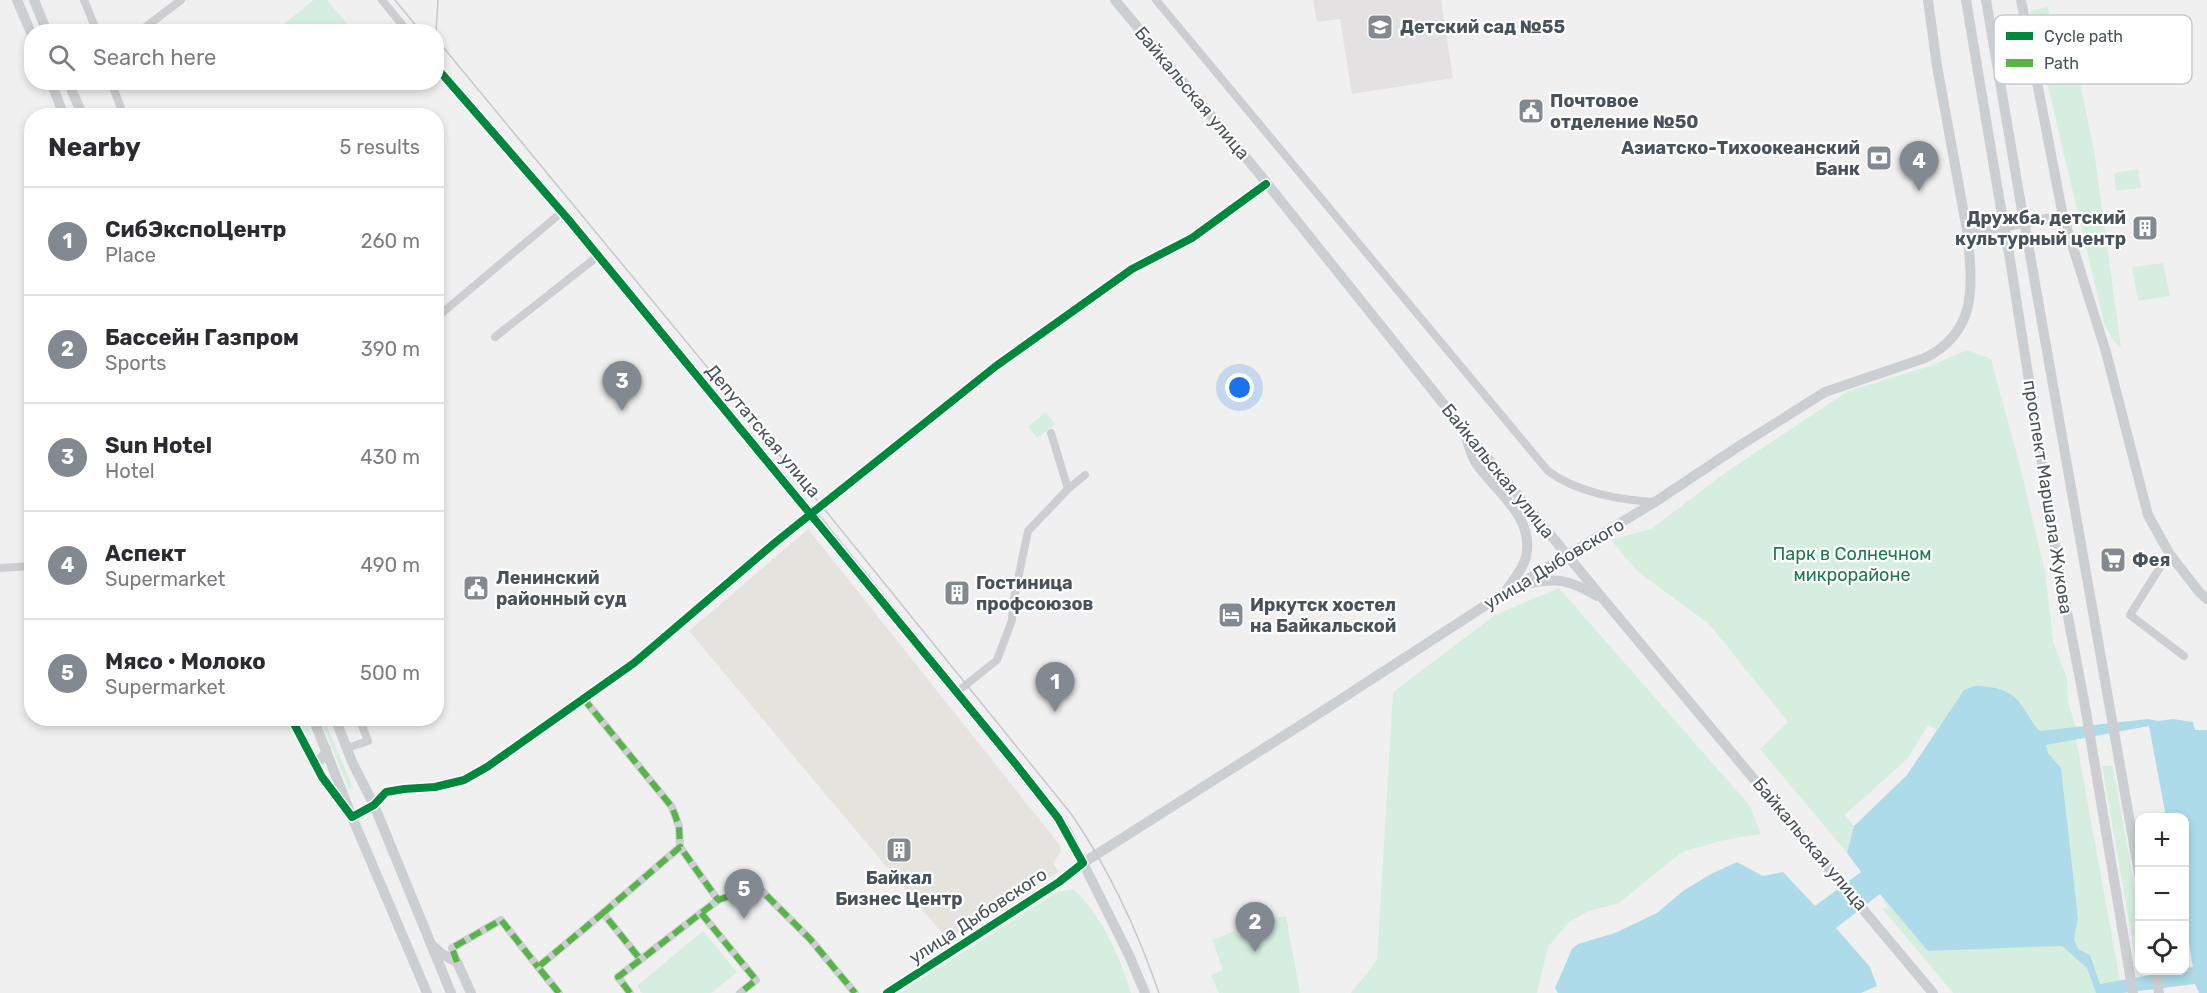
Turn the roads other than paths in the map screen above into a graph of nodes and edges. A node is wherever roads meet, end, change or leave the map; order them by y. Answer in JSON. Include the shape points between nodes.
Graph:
{"nodes":[{"id":1,"x":17,"y":0,"type":"edge"},
{"id":2,"x":34,"y":0,"type":"edge"},
{"id":3,"x":84,"y":0,"type":"edge"},
{"id":4,"x":181,"y":0,"type":"edge"},
{"id":5,"x":382,"y":0,"type":"edge"},
{"id":6,"x":1114,"y":0,"type":"edge"},
{"id":7,"x":1156,"y":0,"type":"edge"},
{"id":8,"x":1928,"y":0,"type":"edge"},
{"id":9,"x":1966,"y":0,"type":"edge"},
{"id":10,"x":1986,"y":0,"type":"edge"},
{"id":11,"x":2021,"y":0,"type":"edge"},
{"id":12,"x":2024,"y":15,"type":"edge"},
{"id":13,"x":27,"y":24,"type":"edge"},
{"id":14,"x":44,"y":24,"type":"edge"},
{"id":15,"x":94,"y":24,"type":"edge"},
{"id":16,"x":150,"y":24,"type":"edge"},
{"id":17,"x":402,"y":24,"type":"edge"},
{"id":18,"x":1994,"y":47,"type":"edge"},
{"id":19,"x":444,"y":76,"type":"edge"},
{"id":20,"x":2000,"y":84,"type":"edge"},
{"id":21,"x":2037,"y":84,"type":"edge"},
{"id":22,"x":54,"y":90,"type":"edge"},
{"id":23,"x":72,"y":90,"type":"edge"},
{"id":24,"x":114,"y":90,"type":"edge"},
{"id":25,"x":61,"y":108,"type":"edge"},
{"id":26,"x":79,"y":108,"type":"edge"},
{"id":27,"x":121,"y":108,"type":"edge"},
{"id":28,"x":1266,"y":183,"type":"junction"},
{"id":29,"x":562,"y":212,"type":"junction"},
{"id":30,"x":2063,"y":216,"type":"junction"},
{"id":31,"x":1968,"y":236,"type":"junction"},
{"id":32,"x":598,"y":256,"type":"junction"},
{"id":33,"x":444,"y":311,"type":"edge"},
{"id":34,"x":495,"y":337,"type":"dead end"},
{"id":35,"x":1462,"y":427,"type":"junction"},
{"id":36,"x":1051,"y":433,"type":"dead end"},
{"id":37,"x":1086,"y":475,"type":"dead end"},
{"id":38,"x":1068,"y":489,"type":"junction"},
{"id":39,"x":1655,"y":502,"type":"junction"},
{"id":40,"x":812,"y":513,"type":"junction"},
{"id":41,"x":2169,"y":553,"type":"junction"},
{"id":42,"x":1567,"y":555,"type":"junction"},
{"id":43,"x":24,"y":566,"type":"edge"},
{"id":44,"x":0,"y":568,"type":"edge"},
{"id":45,"x":1514,"y":587,"type":"junction"},
{"id":46,"x":1503,"y":594,"type":"junction"},
{"id":47,"x":2207,"y":599,"type":"edge"},
{"id":48,"x":1604,"y":600,"type":"junction"},
{"id":49,"x":2184,"y":656,"type":"dead end"},
{"id":50,"x":957,"y":692,"type":"junction"},
{"id":51,"x":583,"y":698,"type":"junction"},
{"id":52,"x":295,"y":726,"type":"edge"},
{"id":53,"x":316,"y":726,"type":"edge"},
{"id":54,"x":338,"y":726,"type":"edge"},
{"id":55,"x":362,"y":726,"type":"edge"},
{"id":56,"x":347,"y":748,"type":"junction"},
{"id":57,"x":326,"y":749,"type":"junction"},
{"id":58,"x":311,"y":759,"type":"junction"},
{"id":59,"x":374,"y":805,"type":"junction"},
{"id":60,"x":352,"y":817,"type":"junction"},
{"id":61,"x":680,"y":847,"type":"junction"},
{"id":62,"x":1083,"y":863,"type":"junction"},
{"id":63,"x":2137,"y":867,"type":"edge"},
{"id":64,"x":718,"y":900,"type":"junction"},
{"id":65,"x":603,"y":913,"type":"junction"},
{"id":66,"x":701,"y":913,"type":"junction"},
{"id":67,"x":431,"y":943,"type":"junction"},
{"id":68,"x":640,"y":959,"type":"junction"},
{"id":69,"x":458,"y":962,"type":"junction"},
{"id":70,"x":538,"y":967,"type":"junction"},
{"id":71,"x":2156,"y":975,"type":"edge"},
{"id":72,"x":427,"y":993,"type":"edge"},
{"id":73,"x":451,"y":993,"type":"edge"},
{"id":74,"x":471,"y":993,"type":"edge"},
{"id":75,"x":559,"y":993,"type":"edge"},
{"id":76,"x":630,"y":993,"type":"edge"},
{"id":77,"x":740,"y":993,"type":"edge"},
{"id":78,"x":855,"y":993,"type":"edge"},
{"id":79,"x":887,"y":993,"type":"edge"},
{"id":80,"x":1144,"y":993,"type":"edge"},
{"id":81,"x":1933,"y":993,"type":"edge"},
{"id":82,"x":2133,"y":993,"type":"edge"},
{"id":83,"x":2158,"y":993,"type":"edge"}],
"edges":[{"from":1,"to":13,"type":"main road"},
{"from":2,"to":14,"type":"main road"},
{"from":3,"to":15,"type":"street"},
{"from":4,"to":16,"type":"street"},
{"from":5,"to":17,"type":"street"},
{"from":6,"to":28,"type":"main road","name":"Байкальская улица"},
{"from":7,"to":39,"type":"street","via":[[1548,471],[1562,481],[1589,490],[1632,501]]},
{"from":8,"to":31,"type":"main road","name":"улица Дыбовского"},
{"from":9,"to":82,"type":"main road","name":"проспект Маршала Жукова","bridge":true},
{"from":10,"to":18,"type":"main road","name":"проспект Маршала Жукова","bridge":true},
{"from":11,"to":12,"type":"main road"},
{"from":19,"to":29,"type":"street","name":"Депутатская улица"},
{"from":20,"to":63,"type":"main road","name":"проспект Маршала Жукова","bridge":true},
{"from":21,"to":30,"type":"main road"},
{"from":22,"to":25,"type":"main road"},
{"from":23,"to":26,"type":"main road"},
{"from":24,"to":27,"type":"street"},
{"from":28,"to":35,"type":"main road","name":"Байкальская улица"},
{"from":28,"to":40,"type":"main road","via":[[1192,238],[1132,269],[1005,360]]},
{"from":29,"to":32,"type":"street","name":"Депутатская улица"},
{"from":29,"to":33,"type":"street"},
{"from":30,"to":31,"type":"main road"},
{"from":30,"to":41,"type":"main road","via":[[2106,352],[2148,515]]},
{"from":31,"to":39,"type":"main road","name":"улица Дыбовского","via":[[1971,296],[1965,320],[1937,352],[1825,392]]},
{"from":32,"to":34,"type":"street"},
{"from":32,"to":40,"type":"street","name":"Депутатская улица"},
{"from":35,"to":42,"type":"main road","name":"Байкальская улица"},
{"from":35,"to":46,"type":"main road","via":[[1475,461],[1524,526],[1526,558]]},
{"from":36,"to":38,"type":"street"},
{"from":37,"to":38,"type":"street"},
{"from":38,"to":50,"type":"street","via":[[1028,531],[1012,603],[1012,620],[997,660]]},
{"from":39,"to":42,"type":"main road","name":"улица Дыбовского"},
{"from":40,"to":50,"type":"main road","name":"Депутатская улица"},
{"from":40,"to":51,"type":"street","via":[[634,663]]},
{"from":41,"to":47,"type":"main road"},
{"from":41,"to":49,"type":"street","via":[[2130,615]]},
{"from":42,"to":45,"type":"main road","name":"улица Дыбовского"},
{"from":42,"to":48,"type":"main road","name":"Байкальская улица"},
{"from":43,"to":44,"type":"street"},
{"from":45,"to":46,"type":"main road","name":"улица Дыбовского"},
{"from":45,"to":48,"type":"main road","via":[[1563,580]]},
{"from":46,"to":62,"type":"main road","name":"улица Дыбовского"},
{"from":48,"to":81,"type":"main road","name":"Байкальская улица"},
{"from":50,"to":62,"type":"main road","name":"Депутатская улица","via":[[1058,818]]},
{"from":51,"to":59,"type":"street","via":[[464,780],[386,792]]},
{"from":51,"to":61,"type":"street","via":[[672,807],[679,826]]},
{"from":52,"to":58,"type":"street"},
{"from":53,"to":57,"type":"main road"},
{"from":54,"to":56,"type":"main road"},
{"from":55,"to":56,"type":"street","via":[[368,741]]},
{"from":56,"to":59,"type":"main road"},
{"from":57,"to":58,"type":"main road","via":[[320,760]]},
{"from":57,"to":60,"type":"main road"},
{"from":58,"to":60,"type":"street"},
{"from":59,"to":60,"type":"street"},
{"from":59,"to":67,"type":"main road"},
{"from":60,"to":72,"type":"main road"},
{"from":61,"to":64,"type":"street"},
{"from":61,"to":65,"type":"street"},
{"from":62,"to":79,"type":"main road","name":"улица Дыбовского"},
{"from":62,"to":80,"type":"main road","name":"Депутатская улица"},
{"from":64,"to":66,"type":"street"},
{"from":64,"to":78,"type":"street","via":[[745,891],[762,891],[810,939]]},
{"from":65,"to":68,"type":"street"},
{"from":65,"to":70,"type":"street"},
{"from":66,"to":68,"type":"street"},
{"from":66,"to":77,"type":"street","via":[[756,980]]},
{"from":67,"to":69,"type":"main road"},
{"from":67,"to":73,"type":"main road"},
{"from":68,"to":76,"type":"street","via":[[618,977]]},
{"from":69,"to":70,"type":"street","via":[[452,948],[501,920]]},
{"from":69,"to":74,"type":"main road"},
{"from":70,"to":75,"type":"street"},
{"from":71,"to":83,"type":"main road"}]}
